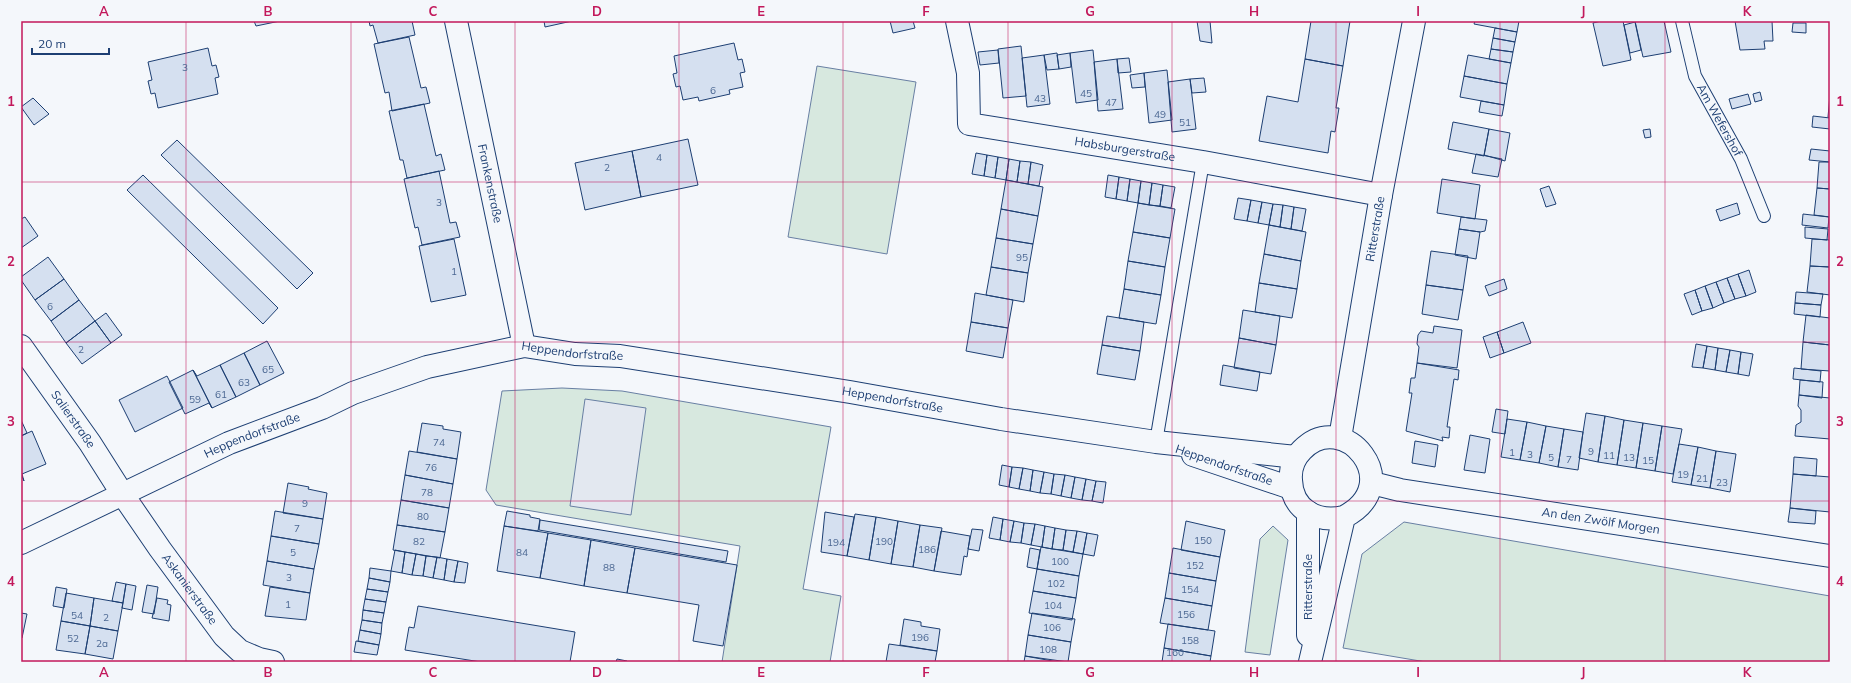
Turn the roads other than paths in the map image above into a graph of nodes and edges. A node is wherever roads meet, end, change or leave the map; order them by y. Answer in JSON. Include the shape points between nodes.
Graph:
{"nodes":[{"id":1,"x":456,"y":21,"type":"edge"},
{"id":2,"x":957,"y":21,"type":"edge"},
{"id":3,"x":1414,"y":21,"type":"edge"},
{"id":4,"x":1682,"y":21,"type":"edge"},
{"id":5,"x":1203,"y":162,"type":"junction"},
{"id":6,"x":1381,"y":195,"type":"junction"},
{"id":7,"x":1764,"y":216,"type":"dead end"},
{"id":8,"x":21,"y":346,"type":"edge"},
{"id":9,"x":524,"y":346,"type":"junction"},
{"id":10,"x":1340,"y":438,"type":"junction"},
{"id":11,"x":1156,"y":442,"type":"junction"},
{"id":12,"x":1296,"y":457,"type":"junction"},
{"id":13,"x":1372,"y":483,"type":"junction"},
{"id":14,"x":1291,"y":488,"type":"junction"},
{"id":15,"x":123,"y":495,"type":"junction"},
{"id":16,"x":1308,"y":512,"type":"junction"},
{"id":17,"x":1344,"y":517,"type":"junction"},
{"id":18,"x":21,"y":543,"type":"edge"},
{"id":19,"x":1830,"y":556,"type":"edge"},
{"id":20,"x":273,"y":662,"type":"edge"},
{"id":21,"x":1309,"y":662,"type":"edge"}],
"edges":[{"from":1,"to":9,"type":"street","name":"Frankenstraße"},
{"from":2,"to":5,"type":"street","name":"Habsburgerstraße","via":[[968,72],[969,124]]},
{"from":3,"to":6,"type":"street","name":"Ritterstraße"},
{"from":4,"to":7,"type":"lane","name":"Am Wefershof","via":[[1695,76],[1741,159]]},
{"from":5,"to":6,"type":"street","name":"Habsburgerstraße"},
{"from":5,"to":11,"type":"lane"},
{"from":6,"to":10,"type":"street","name":"Ritterstraße"},
{"from":8,"to":15,"type":"street","name":"Salierstraße","via":[[90,443]]},
{"from":9,"to":11,"type":"street","name":"Heppendorfstraße","via":[[575,354],[620,356]]},
{"from":9,"to":15,"type":"street","name":"Heppendorfstraße","via":[[427,367],[353,393],[322,408],[229,443]]},
{"from":10,"to":12,"type":"street","via":[[1323,438],[1308,444]]},
{"from":10,"to":13,"type":"street","via":[[1354,444],[1364,455],[1370,468]]},
{"from":11,"to":12,"type":"street","name":"Heppendorfstraße"},
{"from":11,"to":14,"type":"street","name":"Heppendorfstraße"},
{"from":12,"to":14,"type":"street","via":[[1290,473]]},
{"from":13,"to":17,"type":"street","via":[[1363,504],[1355,512]]},
{"from":13,"to":19,"type":"street","name":"An den Zwölf Morgen"},
{"from":14,"to":16,"type":"street","via":[[1297,502]]},
{"from":15,"to":18,"type":"street","name":"Heppendorfstraße"},
{"from":15,"to":20,"type":"street","name":"Askanierstraße","via":[[200,606],[224,636],[240,651]]},
{"from":16,"to":17,"type":"street","via":[[1322,518]]},
{"from":16,"to":21,"type":"street","name":"Ritterstraße"},
{"from":17,"to":21,"type":"street","name":"Ritterstraße"}]}
